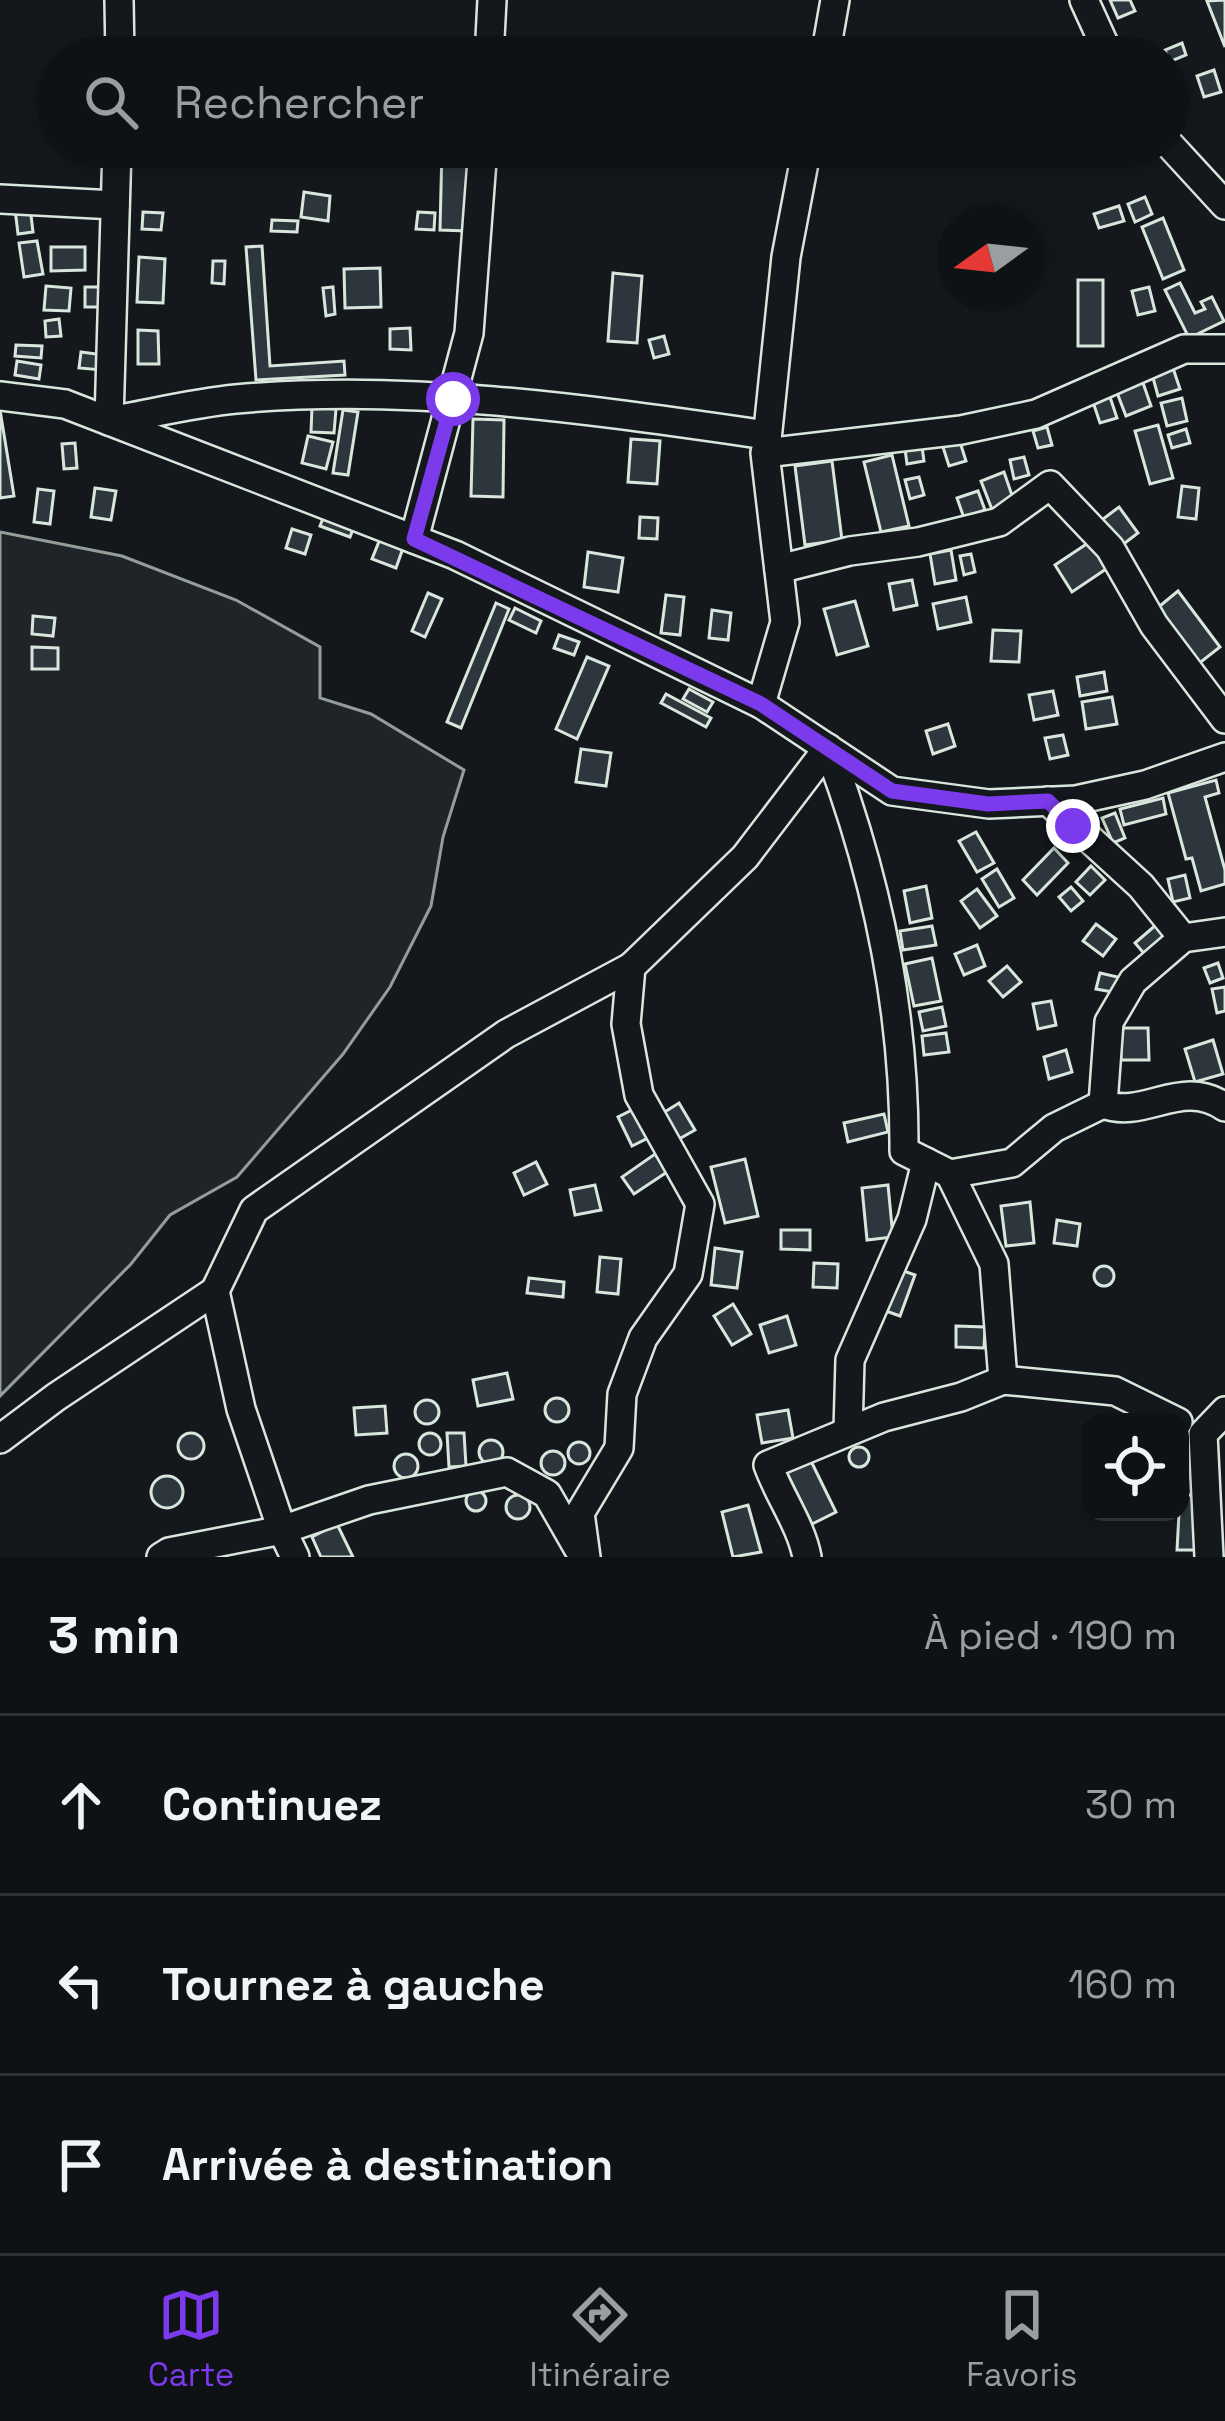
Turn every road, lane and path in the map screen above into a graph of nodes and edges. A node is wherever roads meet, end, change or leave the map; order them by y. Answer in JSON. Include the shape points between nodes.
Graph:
{"nodes":[{"id":1,"x":119,"y":0,"type":"edge"},
{"id":2,"x":492,"y":0,"type":"edge"},
{"id":3,"x":835,"y":0,"type":"edge"},
{"id":4,"x":1084,"y":0,"type":"edge"},
{"id":5,"x":120,"y":36,"type":"edge"},
{"id":6,"x":490,"y":36,"type":"edge"},
{"id":7,"x":829,"y":36,"type":"edge"},
{"id":8,"x":1100,"y":36,"type":"edge"},
{"id":9,"x":1189,"y":166,"type":"edge"},
{"id":10,"x":116,"y":168,"type":"edge"},
{"id":11,"x":482,"y":168,"type":"edge"},
{"id":12,"x":803,"y":168,"type":"edge"},
{"id":13,"x":0,"y":199,"type":"edge"},
{"id":14,"x":115,"y":205,"type":"junction"},
{"id":15,"x":1225,"y":205,"type":"edge"},
{"id":16,"x":1225,"y":349,"type":"edge"},
{"id":17,"x":0,"y":396,"type":"edge"},
{"id":18,"x":453,"y":399,"type":"junction"},
{"id":19,"x":109,"y":422,"type":"junction"},
{"id":20,"x":766,"y":444,"type":"junction"},
{"id":21,"x":414,"y":539,"type":"junction"},
{"id":22,"x":779,"y":568,"type":"junction"},
{"id":23,"x":761,"y":704,"type":"junction"},
{"id":24,"x":1225,"y":719,"type":"edge"},
{"id":25,"x":828,"y":748,"type":"junction"},
{"id":26,"x":1225,"y":757,"type":"edge"},
{"id":27,"x":1048,"y":801,"type":"junction"},
{"id":28,"x":1225,"y":932,"type":"edge"},
{"id":29,"x":1183,"y":938,"type":"junction"},
{"id":30,"x":631,"y":967,"type":"junction"},
{"id":31,"x":1103,"y":1104,"type":"junction"},
{"id":32,"x":1225,"y":1107,"type":"edge"},
{"id":33,"x":938,"y":1168,"type":"junction"},
{"id":34,"x":215,"y":1292,"type":"junction"},
{"id":35,"x":1003,"y":1380,"type":"junction"},
{"id":36,"x":1225,"y":1411,"type":"edge"},
{"id":37,"x":1160,"y":1413,"type":"edge"},
{"id":38,"x":1189,"y":1425,"type":"edge"},
{"id":39,"x":848,"y":1431,"type":"junction"},
{"id":40,"x":1189,"y":1438,"type":"edge"},
{"id":41,"x":0,"y":1439,"type":"edge"},
{"id":42,"x":282,"y":1530,"type":"junction"},
{"id":43,"x":160,"y":1557,"type":"edge"},
{"id":44,"x":295,"y":1557,"type":"edge"},
{"id":45,"x":585,"y":1557,"type":"edge"},
{"id":46,"x":807,"y":1557,"type":"edge"},
{"id":47,"x":1209,"y":1557,"type":"edge"}],
"edges":[{"from":1,"to":5,"type":"street"},
{"from":2,"to":6,"type":"street"},
{"from":3,"to":7,"type":"street"},
{"from":4,"to":8,"type":"street"},
{"from":9,"to":15,"type":"street"},
{"from":10,"to":14,"type":"street"},
{"from":11,"to":18,"type":"street","via":[[470,333]]},
{"from":12,"to":20,"type":"street"},
{"from":13,"to":14,"type":"street"},
{"from":14,"to":19,"type":"street"},
{"from":16,"to":20,"type":"street","via":[[1184,349],[1036,414],[961,430]]},
{"from":17,"to":19,"type":"street","via":[[65,404]]},
{"from":18,"to":19,"type":"street","via":[[233,399]]},
{"from":18,"to":20,"type":"street"},
{"from":18,"to":21,"type":"street"},
{"from":19,"to":21,"type":"street"},
{"from":20,"to":22,"type":"street"},
{"from":21,"to":23,"type":"street"},
{"from":22,"to":23,"type":"street","via":[[785,622]]},
{"from":22,"to":24,"type":"street","via":[[999,522],[1050,485],[1110,548],[1154,625]]},
{"from":23,"to":25,"type":"street"},
{"from":25,"to":27,"type":"street","via":[[892,791],[988,804]]},
{"from":25,"to":30,"type":"street","via":[[745,857]]},
{"from":25,"to":33,"type":"street","via":[[878,908],[904,1086],[904,1151]]},
{"from":26,"to":27,"type":"street","via":[[1145,784]]},
{"from":27,"to":29,"type":"street","via":[[1141,886]]},
{"from":28,"to":29,"type":"street"},
{"from":29,"to":31,"type":"street","via":[[1133,981],[1109,1022]]},
{"from":30,"to":34,"type":"street","via":[[506,1034],[254,1210]]},
{"from":30,"to":45,"type":"street","via":[[626,1024],[639,1095],[700,1204],[688,1274],[643,1338],[622,1394],[619,1448],[580,1513]]},
{"from":31,"to":32,"type":"street","via":[[1118,1110],[1191,1093]]},
{"from":31,"to":33,"type":"street","via":[[1054,1128],[1012,1162]]},
{"from":33,"to":35,"type":"street","via":[[994,1264]]},
{"from":33,"to":39,"type":"street","via":[[850,1360]]},
{"from":34,"to":41,"type":"street"},
{"from":34,"to":42,"type":"street","via":[[241,1408]]},
{"from":35,"to":37,"type":"street","via":[[1115,1391]]},
{"from":35,"to":39,"type":"street"},
{"from":36,"to":38,"type":"street"},
{"from":39,"to":46,"type":"street","via":[[768,1465]]},
{"from":40,"to":47,"type":"street"},
{"from":42,"to":43,"type":"street"},
{"from":42,"to":44,"type":"street"},
{"from":42,"to":45,"type":"street","via":[[369,1500],[507,1472],[547,1494]]}]}
